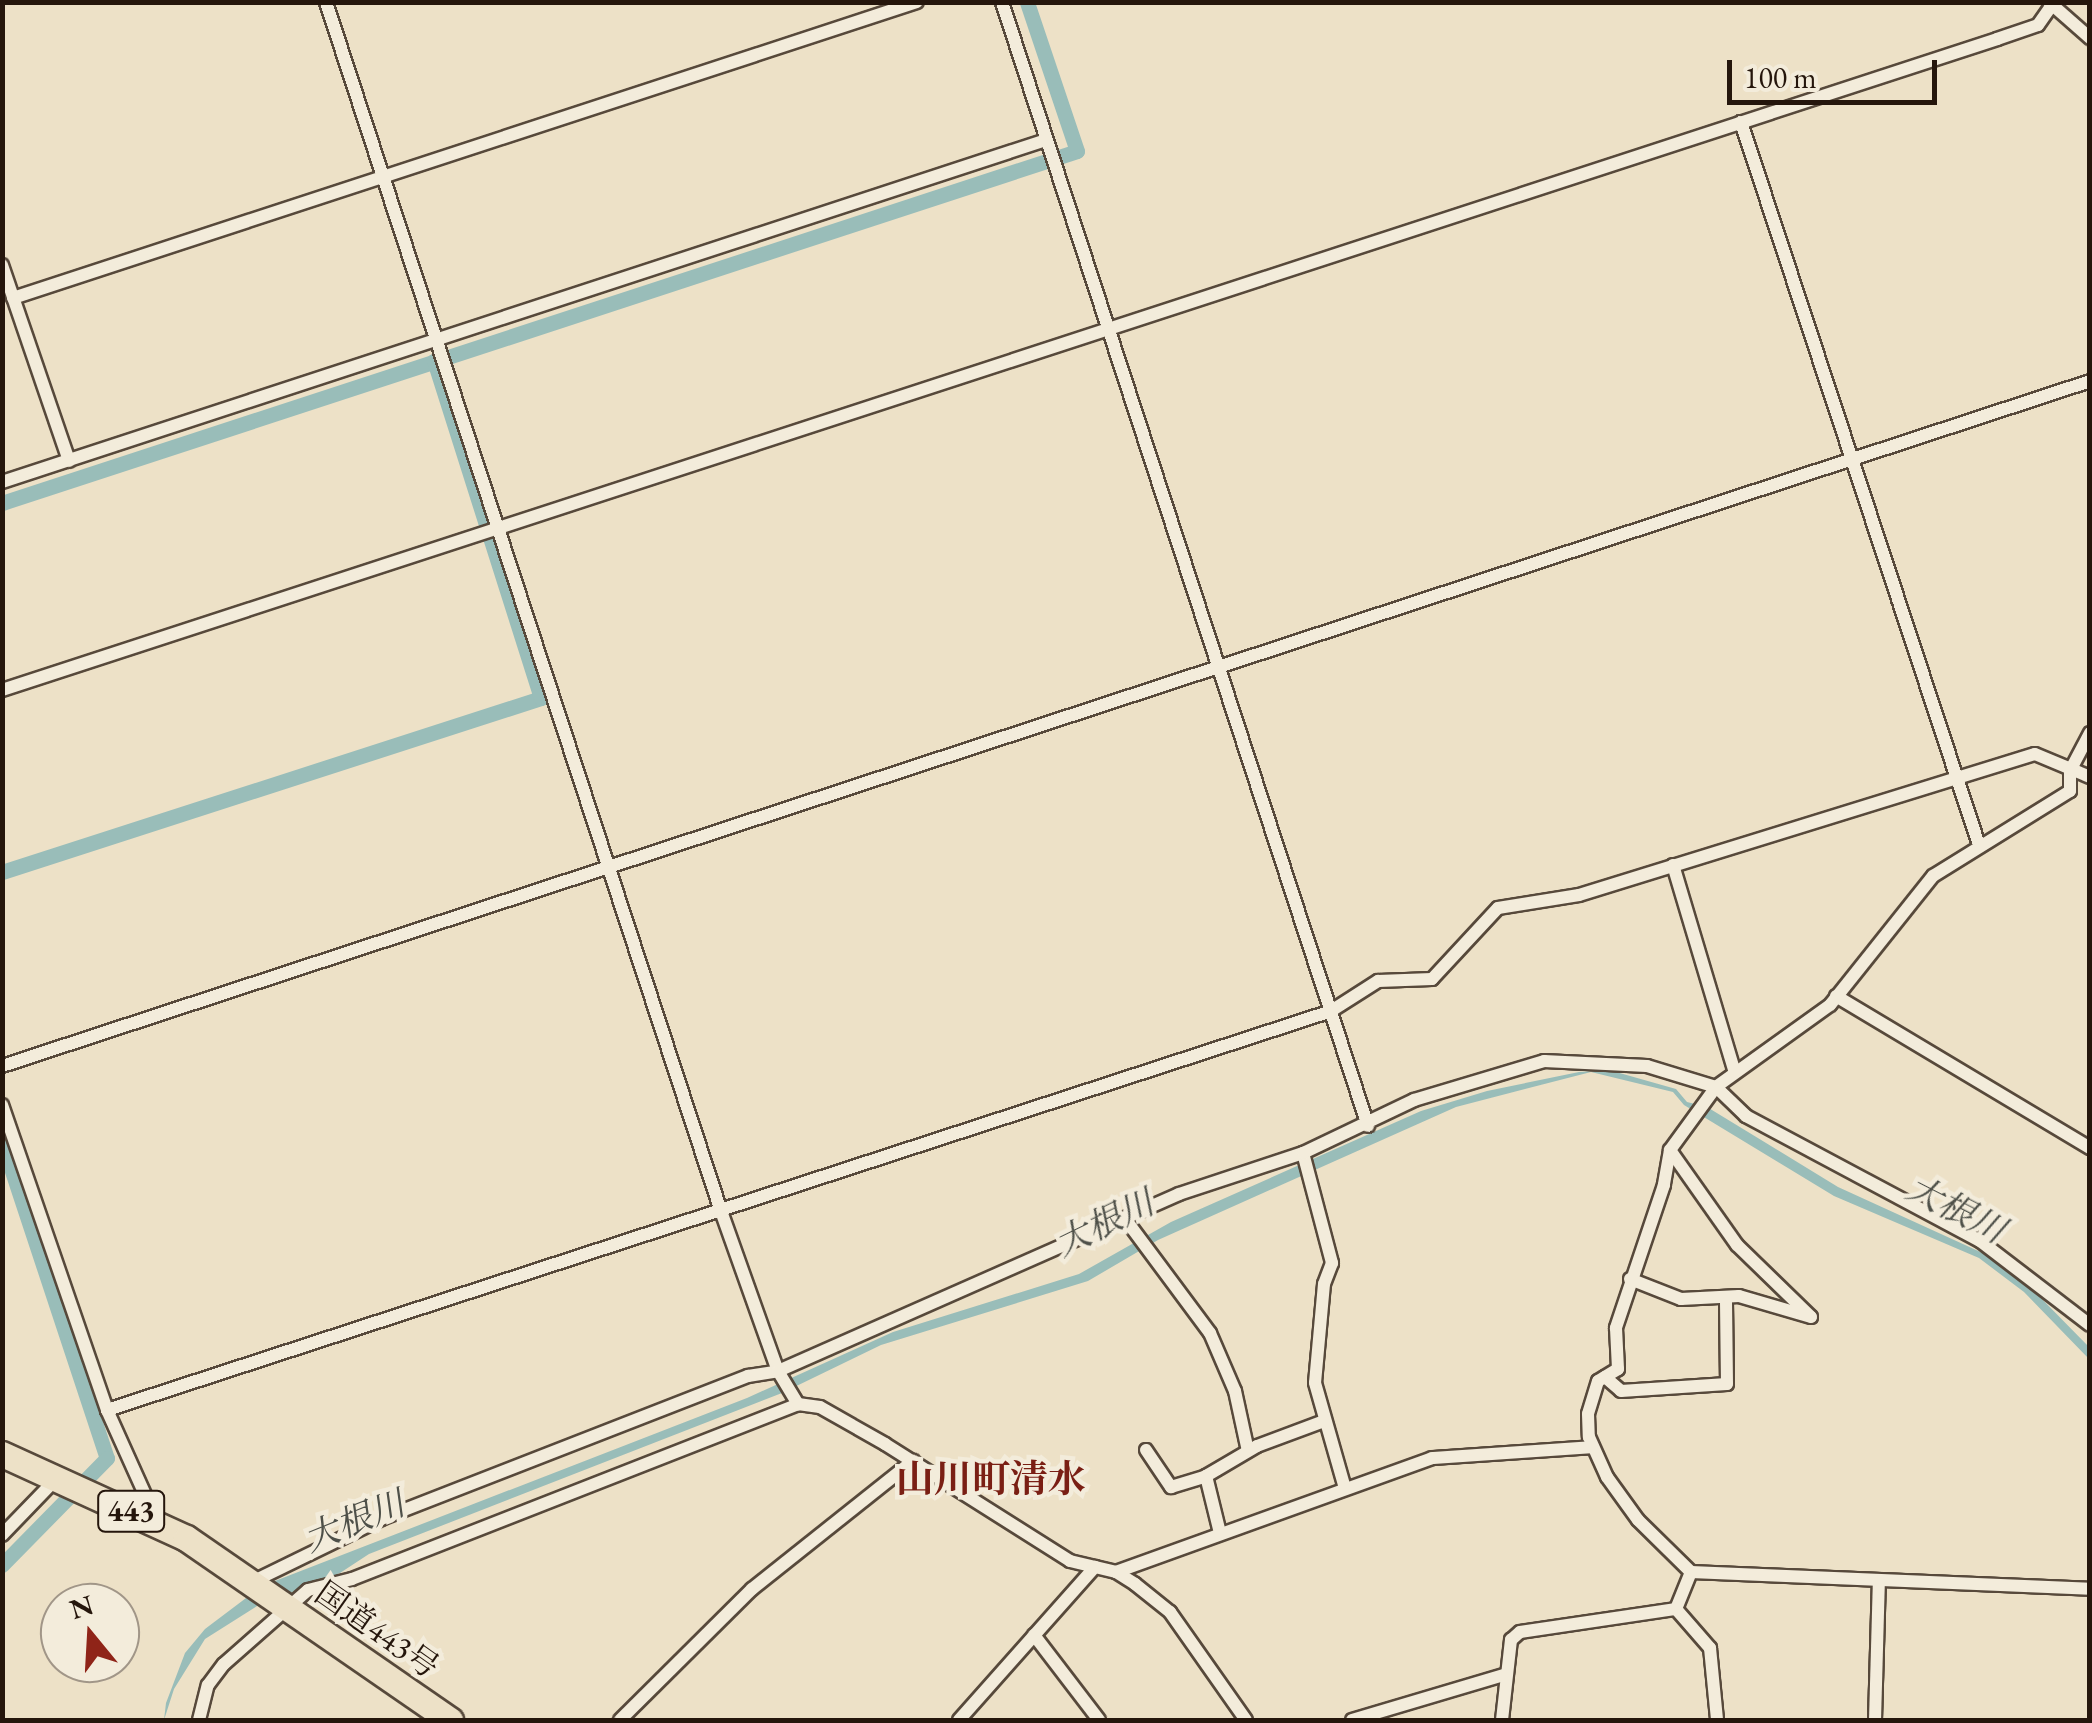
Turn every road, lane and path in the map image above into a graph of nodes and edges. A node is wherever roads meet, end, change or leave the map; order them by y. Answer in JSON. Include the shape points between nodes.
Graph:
{"nodes":[{"id":1,"x":326,"y":2,"type":"edge"},
{"id":2,"x":917,"y":2,"type":"edge"},
{"id":3,"x":1002,"y":2,"type":"edge"},
{"id":4,"x":2052,"y":4,"type":"edge"},
{"id":5,"x":2090,"y":38,"type":"edge"},
{"id":6,"x":1741,"y":122,"type":"junction"},
{"id":7,"x":1046,"y":140,"type":"junction"},
{"id":8,"x":382,"y":177,"type":"junction"},
{"id":9,"x":2,"y":265,"type":"edge"},
{"id":10,"x":13,"y":298,"type":"junction"},
{"id":11,"x":1108,"y":330,"type":"junction"},
{"id":12,"x":435,"y":338,"type":"junction"},
{"id":13,"x":2090,"y":381,"type":"edge"},
{"id":14,"x":1850,"y":459,"type":"junction"},
{"id":15,"x":69,"y":461,"type":"junction"},
{"id":16,"x":2,"y":482,"type":"edge"},
{"id":17,"x":499,"y":533,"type":"junction"},
{"id":18,"x":1221,"y":666,"type":"junction"},
{"id":19,"x":2,"y":690,"type":"edge"},
{"id":20,"x":2090,"y":734,"type":"edge"},
{"id":21,"x":2070,"y":771,"type":"junction"},
{"id":22,"x":2090,"y":778,"type":"edge"},
{"id":23,"x":1958,"y":780,"type":"junction"},
{"id":24,"x":1979,"y":844,"type":"junction"},
{"id":25,"x":1673,"y":864,"type":"junction"},
{"id":26,"x":609,"y":870,"type":"junction"},
{"id":27,"x":1836,"y":996,"type":"junction"},
{"id":28,"x":1331,"y":1011,"type":"junction"},
{"id":29,"x":2,"y":1066,"type":"edge"},
{"id":30,"x":1734,"y":1070,"type":"junction"},
{"id":31,"x":1716,"y":1088,"type":"junction"},
{"id":32,"x":2,"y":1106,"type":"edge"},
{"id":33,"x":1368,"y":1126,"type":"junction"},
{"id":34,"x":2090,"y":1148,"type":"edge"},
{"id":35,"x":1670,"y":1150,"type":"junction"},
{"id":36,"x":1304,"y":1156,"type":"junction"},
{"id":37,"x":721,"y":1212,"type":"junction"},
{"id":38,"x":1126,"y":1220,"type":"junction"},
{"id":39,"x":1630,"y":1279,"type":"junction"},
{"id":40,"x":1726,"y":1297,"type":"junction"},
{"id":41,"x":2090,"y":1325,"type":"edge"},
{"id":42,"x":778,"y":1371,"type":"junction"},
{"id":43,"x":1605,"y":1377,"type":"junction"},
{"id":44,"x":798,"y":1403,"type":"junction"},
{"id":45,"x":106,"y":1410,"type":"junction"},
{"id":46,"x":1324,"y":1421,"type":"junction"},
{"id":47,"x":1592,"y":1447,"type":"junction"},
{"id":48,"x":1146,"y":1450,"type":"dead end"},
{"id":49,"x":1248,"y":1451,"type":"junction"},
{"id":50,"x":2,"y":1454,"type":"edge"},
{"id":51,"x":913,"y":1461,"type":"junction"},
{"id":52,"x":1206,"y":1476,"type":"junction"},
{"id":53,"x":57,"y":1478,"type":"junction"},
{"id":54,"x":1345,"y":1488,"type":"junction"},
{"id":55,"x":144,"y":1517,"type":"junction"},
{"id":56,"x":1220,"y":1533,"type":"junction"},
{"id":57,"x":2,"y":1535,"type":"edge"},
{"id":58,"x":1094,"y":1567,"type":"junction"},
{"id":59,"x":1116,"y":1572,"type":"junction"},
{"id":60,"x":1691,"y":1572,"type":"junction"},
{"id":61,"x":252,"y":1582,"type":"junction"},
{"id":62,"x":1879,"y":1582,"type":"junction"},
{"id":63,"x":2090,"y":1589,"type":"edge"},
{"id":64,"x":284,"y":1605,"type":"junction"},
{"id":65,"x":1676,"y":1609,"type":"junction"},
{"id":66,"x":1034,"y":1635,"type":"junction"},
{"id":67,"x":1504,"y":1675,"type":"junction"},
{"id":68,"x":199,"y":1720,"type":"edge"},
{"id":69,"x":450,"y":1720,"type":"edge"},
{"id":70,"x":620,"y":1720,"type":"edge"},
{"id":71,"x":959,"y":1720,"type":"edge"},
{"id":72,"x":1098,"y":1720,"type":"edge"},
{"id":73,"x":1246,"y":1720,"type":"edge"},
{"id":74,"x":1352,"y":1720,"type":"edge"},
{"id":75,"x":1502,"y":1720,"type":"edge"},
{"id":76,"x":1717,"y":1720,"type":"edge"},
{"id":77,"x":1875,"y":1720,"type":"edge"}],
"edges":[{"from":1,"to":8,"type":"street"},
{"from":2,"to":8,"type":"street"},
{"from":3,"to":7,"type":"street"},
{"from":4,"to":5,"type":"street"},
{"from":4,"to":6,"type":"street","via":[[2038,25]]},
{"from":6,"to":11,"type":"street"},
{"from":6,"to":14,"type":"street"},
{"from":7,"to":11,"type":"street"},
{"from":7,"to":12,"type":"street"},
{"from":8,"to":10,"type":"street"},
{"from":8,"to":12,"type":"street"},
{"from":9,"to":10,"type":"street"},
{"from":10,"to":15,"type":"street"},
{"from":11,"to":17,"type":"street"},
{"from":11,"to":18,"type":"street"},
{"from":12,"to":15,"type":"street"},
{"from":12,"to":17,"type":"street"},
{"from":13,"to":14,"type":"street"},
{"from":14,"to":18,"type":"street"},
{"from":14,"to":23,"type":"street"},
{"from":15,"to":16,"type":"street"},
{"from":17,"to":19,"type":"street","via":[[275,598]]},
{"from":17,"to":26,"type":"street"},
{"from":18,"to":26,"type":"street"},
{"from":18,"to":28,"type":"street"},
{"from":20,"to":21,"type":"street"},
{"from":21,"to":22,"type":"street"},
{"from":21,"to":23,"type":"street","via":[[2036,754]]},
{"from":21,"to":24,"type":"street","via":[[2070,791]]},
{"from":23,"to":24,"type":"street"},
{"from":23,"to":25,"type":"street"},
{"from":24,"to":27,"type":"street","via":[[1933,876]]},
{"from":25,"to":28,"type":"street","via":[[1579,895],[1498,908],[1432,979],[1378,981]]},
{"from":25,"to":30,"type":"street"},
{"from":26,"to":29,"type":"street"},
{"from":26,"to":37,"type":"street"},
{"from":27,"to":30,"type":"street","via":[[1804,1029]]},
{"from":27,"to":34,"type":"street"},
{"from":28,"to":33,"type":"street"},
{"from":28,"to":37,"type":"street"},
{"from":30,"to":31,"type":"street"},
{"from":31,"to":33,"type":"street","via":[[1647,1066],[1544,1060],[1414,1100]]},
{"from":31,"to":35,"type":"street"},
{"from":31,"to":41,"type":"street","via":[[1746,1116],[1980,1241]]},
{"from":32,"to":45,"type":"street"},
{"from":33,"to":36,"type":"street"},
{"from":35,"to":39,"type":"street"},
{"from":35,"to":40,"type":"street","via":[[1737,1245],[1812,1317]]},
{"from":36,"to":38,"type":"street","via":[[1180,1194]]},
{"from":36,"to":46,"type":"street","via":[[1332,1263],[1324,1284],[1316,1383]]},
{"from":37,"to":42,"type":"street"},
{"from":37,"to":45,"type":"street"},
{"from":38,"to":42,"type":"street"},
{"from":38,"to":49,"type":"street","via":[[1210,1334],[1235,1391]]},
{"from":39,"to":40,"type":"street","via":[[1680,1299]]},
{"from":39,"to":43,"type":"street","via":[[1616,1328],[1618,1369]]},
{"from":40,"to":43,"type":"street","via":[[1727,1384],[1621,1391]]},
{"from":42,"to":44,"type":"street"},
{"from":42,"to":61,"type":"street","via":[[748,1376],[381,1519]]},
{"from":43,"to":47,"type":"street","via":[[1588,1414]]},
{"from":44,"to":51,"type":"street","via":[[820,1407]]},
{"from":44,"to":64,"type":"street","via":[[352,1580],[308,1590]]},
{"from":45,"to":55,"type":"street","via":[[147,1499]]},
{"from":46,"to":49,"type":"street"},
{"from":46,"to":54,"type":"street"},
{"from":47,"to":54,"type":"street","via":[[1460,1452]]},
{"from":47,"to":60,"type":"street","via":[[1638,1520]]},
{"from":48,"to":52,"type":"street","via":[[1171,1487]]},
{"from":49,"to":52,"type":"street"},
{"from":50,"to":53,"type":"highway","name":"国道443号","number":"443"},
{"from":51,"to":58,"type":"street","via":[[1070,1561]]},
{"from":51,"to":70,"type":"street","via":[[752,1588]]},
{"from":52,"to":56,"type":"street"},
{"from":53,"to":55,"type":"highway","name":"国道443号","number":"443"},
{"from":53,"to":57,"type":"street"},
{"from":54,"to":56,"type":"street"},
{"from":55,"to":61,"type":"highway","name":"国道443号","number":"443"},
{"from":56,"to":59,"type":"street"},
{"from":58,"to":59,"type":"street"},
{"from":58,"to":66,"type":"street"},
{"from":59,"to":73,"type":"street","via":[[1170,1612]]},
{"from":60,"to":62,"type":"street"},
{"from":60,"to":65,"type":"street"},
{"from":61,"to":64,"type":"highway","name":"国道443号","number":"443"},
{"from":62,"to":63,"type":"street"},
{"from":62,"to":77,"type":"street"},
{"from":64,"to":68,"type":"street","via":[[208,1685]]},
{"from":64,"to":69,"type":"highway","name":"国道443号","number":"443"},
{"from":65,"to":67,"type":"street","via":[[1520,1632],[1511,1640]]},
{"from":65,"to":76,"type":"street","via":[[1710,1648]]},
{"from":66,"to":71,"type":"street"},
{"from":66,"to":72,"type":"street"},
{"from":67,"to":74,"type":"street"},
{"from":67,"to":75,"type":"street"}]}
